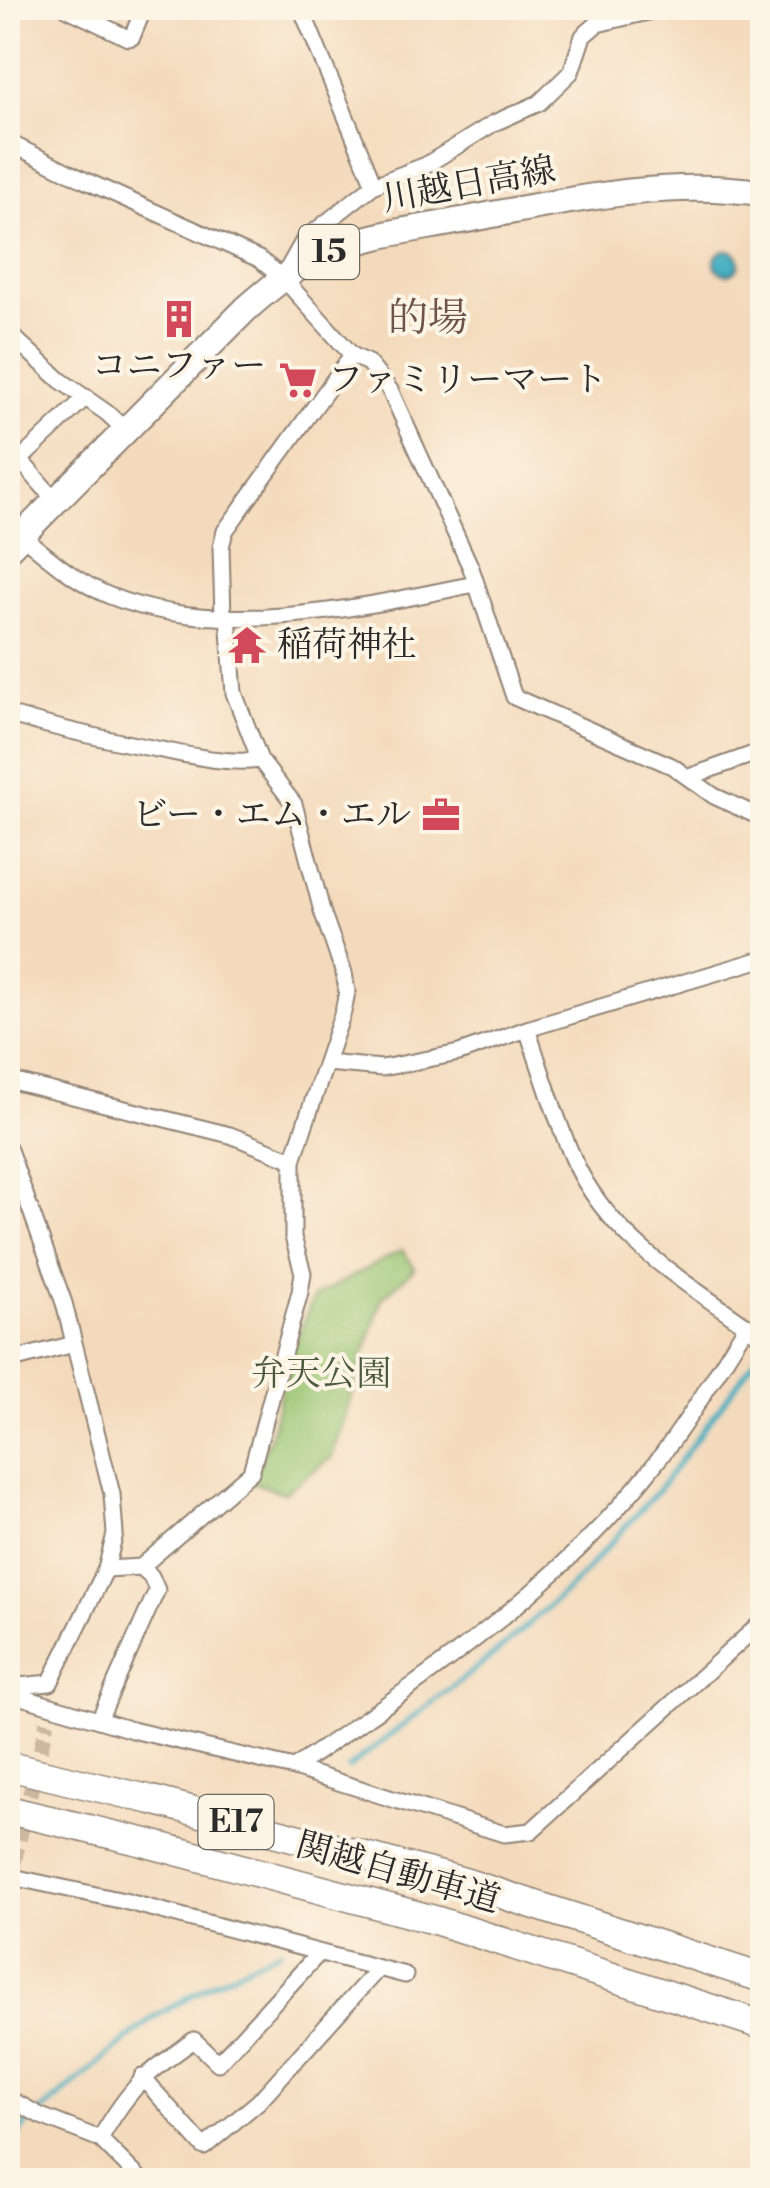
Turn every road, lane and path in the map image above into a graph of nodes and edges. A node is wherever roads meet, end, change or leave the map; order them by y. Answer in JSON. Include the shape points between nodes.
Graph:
{"nodes":[{"id":1,"x":66,"y":8,"type":"edge"},
{"id":2,"x":144,"y":8,"type":"edge"},
{"id":3,"x":301,"y":8,"type":"edge"},
{"id":4,"x":591,"y":8,"type":"edge"},
{"id":5,"x":665,"y":8,"type":"edge"},
{"id":6,"x":596,"y":24,"type":"junction"},
{"id":7,"x":8,"y":142,"type":"edge"},
{"id":8,"x":374,"y":185,"type":"junction"},
{"id":9,"x":762,"y":193,"type":"edge"},
{"id":10,"x":282,"y":278,"type":"junction"},
{"id":11,"x":8,"y":332,"type":"edge"},
{"id":12,"x":352,"y":355,"type":"junction"},
{"id":13,"x":86,"y":397,"type":"junction"},
{"id":14,"x":124,"y":429,"type":"junction"},
{"id":15,"x":55,"y":500,"type":"junction"},
{"id":16,"x":14,"y":542,"type":"edge"},
{"id":17,"x":475,"y":584,"type":"junction"},
{"id":18,"x":226,"y":618,"type":"junction"},
{"id":19,"x":8,"y":714,"type":"edge"},
{"id":20,"x":762,"y":751,"type":"edge"},
{"id":21,"x":260,"y":760,"type":"junction"},
{"id":22,"x":689,"y":777,"type":"junction"},
{"id":23,"x":762,"y":818,"type":"edge"},
{"id":24,"x":762,"y":959,"type":"edge"},
{"id":25,"x":527,"y":1030,"type":"junction"},
{"id":26,"x":326,"y":1063,"type":"junction"},
{"id":27,"x":8,"y":1080,"type":"edge"},
{"id":28,"x":8,"y":1147,"type":"edge"},
{"id":29,"x":293,"y":1160,"type":"junction"},
{"id":30,"x":14,"y":1180,"type":"edge"},
{"id":31,"x":758,"y":1331,"type":"edge"},
{"id":32,"x":74,"y":1344,"type":"junction"},
{"id":33,"x":8,"y":1361,"type":"edge"},
{"id":34,"x":141,"y":1566,"type":"junction"},
{"id":35,"x":106,"y":1569,"type":"junction"},
{"id":36,"x":762,"y":1622,"type":"edge"},
{"id":37,"x":8,"y":1690,"type":"edge"},
{"id":38,"x":99,"y":1720,"type":"junction"},
{"id":39,"x":8,"y":1766,"type":"edge"},
{"id":40,"x":294,"y":1768,"type":"junction"},
{"id":41,"x":8,"y":1810,"type":"edge"},
{"id":42,"x":11,"y":1871,"type":"edge"},
{"id":43,"x":319,"y":1952,"type":"junction"},
{"id":44,"x":378,"y":1969,"type":"junction"},
{"id":45,"x":405,"y":1975,"type":"dead end"},
{"id":46,"x":762,"y":1978,"type":"edge"},
{"id":47,"x":762,"y":2025,"type":"edge"},
{"id":48,"x":142,"y":2077,"type":"junction"},
{"id":49,"x":8,"y":2098,"type":"edge"},
{"id":50,"x":100,"y":2139,"type":"junction"},
{"id":51,"x":141,"y":2180,"type":"edge"}],
"edges":[{"from":1,"to":2,"type":"street","via":[[128,38]]},
{"from":3,"to":8,"type":"street"},
{"from":4,"to":6,"type":"street"},
{"from":5,"to":6,"type":"street"},
{"from":6,"to":8,"type":"street","via":[[583,36],[571,72],[539,103]]},
{"from":7,"to":10,"type":"street","via":[[259,259]]},
{"from":8,"to":10,"type":"street","via":[[304,240]]},
{"from":9,"to":10,"type":"main road","name":"川越日高線","number":"15","via":[[682,189],[502,213],[356,242]]},
{"from":10,"to":12,"type":"street"},
{"from":10,"to":14,"type":"main road","name":"川越日高線","number":"15"},
{"from":11,"to":13,"type":"street"},
{"from":12,"to":17,"type":"street","via":[[390,390]]},
{"from":12,"to":18,"type":"street","via":[[225,531]]},
{"from":13,"to":14,"type":"street"},
{"from":13,"to":15,"type":"street","via":[[20,460]]},
{"from":14,"to":15,"type":"main road","name":"川越日高線","number":"15"},
{"from":15,"to":16,"type":"main road","name":"川越日高線","number":"15"},
{"from":16,"to":18,"type":"street","via":[[106,595],[154,610]]},
{"from":17,"to":18,"type":"street","via":[[348,608]]},
{"from":17,"to":22,"type":"street","via":[[514,697]]},
{"from":18,"to":21,"type":"street","via":[[231,681]]},
{"from":19,"to":21,"type":"street","via":[[183,754]]},
{"from":20,"to":22,"type":"street"},
{"from":21,"to":26,"type":"street","via":[[294,804],[344,973],[344,1012]]},
{"from":22,"to":23,"type":"street"},
{"from":24,"to":25,"type":"street"},
{"from":25,"to":26,"type":"street","via":[[410,1064]]},
{"from":25,"to":31,"type":"street","via":[[574,1162],[605,1210],[656,1262]]},
{"from":26,"to":29,"type":"street"},
{"from":27,"to":29,"type":"street","via":[[230,1135]]},
{"from":28,"to":30,"type":"street"},
{"from":29,"to":34,"type":"street","via":[[300,1292],[251,1472]]},
{"from":30,"to":32,"type":"street"},
{"from":31,"to":40,"type":"street","via":[[592,1536],[504,1618]]},
{"from":32,"to":33,"type":"street"},
{"from":32,"to":35,"type":"street","via":[[112,1494],[115,1534]]},
{"from":34,"to":35,"type":"street"},
{"from":34,"to":38,"type":"street","via":[[157,1590]]},
{"from":35,"to":37,"type":"street","via":[[50,1683]]},
{"from":36,"to":40,"type":"street","via":[[530,1831],[504,1834]]},
{"from":37,"to":38,"type":"street","via":[[48,1714]]},
{"from":38,"to":40,"type":"street"},
{"from":39,"to":46,"type":"highway","name":"関越自動車道","number":"E17","via":[[464,1882]]},
{"from":41,"to":47,"type":"highway","name":"関越自動車道","number":"E17","via":[[438,1921]]},
{"from":42,"to":43,"type":"street"},
{"from":43,"to":44,"type":"street"},
{"from":43,"to":48,"type":"street","via":[[218,2063],[194,2040]]},
{"from":44,"to":45,"type":"street"},
{"from":44,"to":48,"type":"street","via":[[258,2102],[204,2147]]},
{"from":48,"to":50,"type":"street"},
{"from":49,"to":50,"type":"street"},
{"from":50,"to":51,"type":"street"}]}
